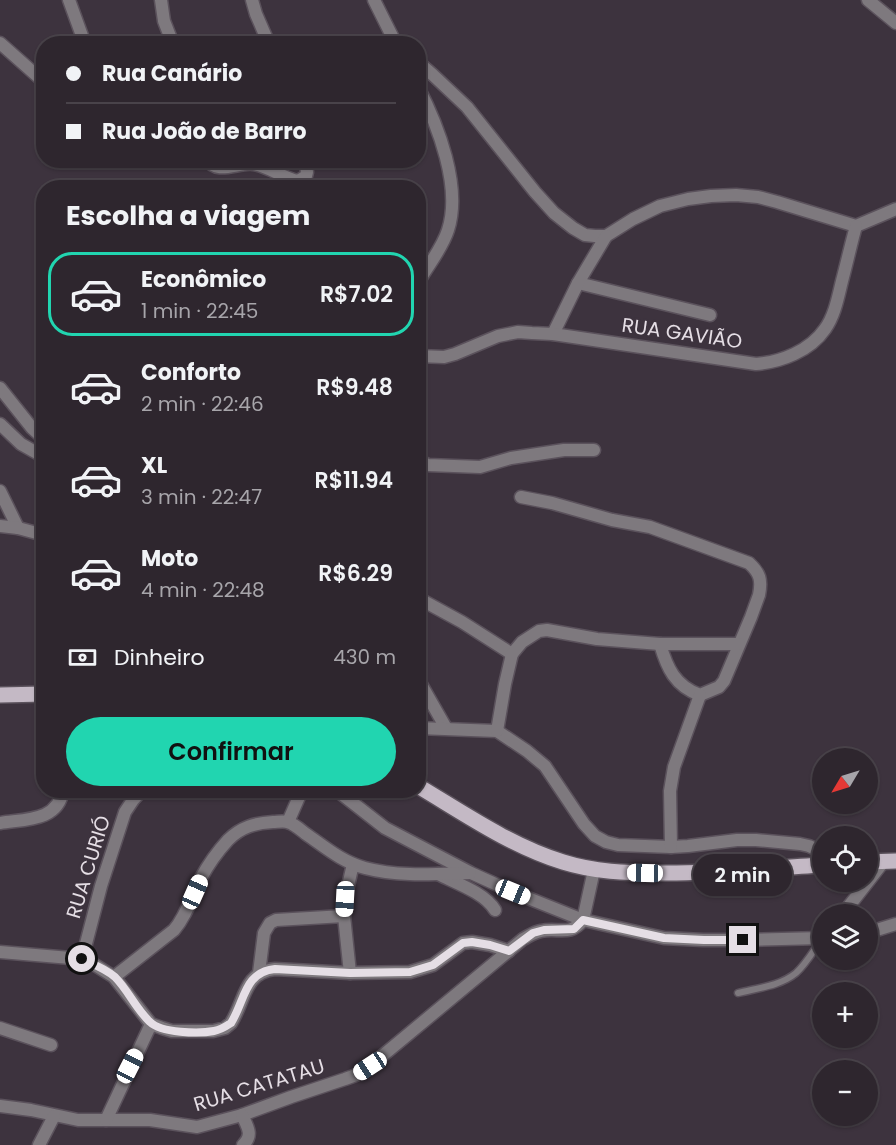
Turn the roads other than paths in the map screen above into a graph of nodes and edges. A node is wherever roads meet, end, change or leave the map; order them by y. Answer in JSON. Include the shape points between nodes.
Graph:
{"nodes":[{"id":1,"x":69,"y":0,"type":"edge"},
{"id":2,"x":161,"y":0,"type":"edge"},
{"id":3,"x":252,"y":0,"type":"edge"},
{"id":4,"x":374,"y":0,"type":"edge"},
{"id":5,"x":868,"y":0,"type":"edge"},
{"id":6,"x":896,"y":23,"type":"edge"},
{"id":7,"x":82,"y":36,"type":"edge"},
{"id":8,"x":170,"y":36,"type":"edge"},
{"id":9,"x":266,"y":36,"type":"edge"},
{"id":10,"x":392,"y":36,"type":"edge"},
{"id":11,"x":0,"y":43,"type":"edge"},
{"id":12,"x":426,"y":69,"type":"edge"},
{"id":13,"x":36,"y":75,"type":"edge"},
{"id":14,"x":426,"y":102,"type":"edge"},
{"id":15,"x":264,"y":168,"type":"edge"},
{"id":16,"x":305,"y":168,"type":"edge"},
{"id":17,"x":295,"y":180,"type":"edge"},
{"id":18,"x":300,"y":180,"type":"edge"},
{"id":19,"x":896,"y":209,"type":"edge"},
{"id":20,"x":856,"y":226,"type":"junction"},
{"id":21,"x":606,"y":236,"type":"junction"},
{"id":22,"x":426,"y":270,"type":"edge"},
{"id":23,"x":578,"y":284,"type":"junction"},
{"id":24,"x":710,"y":315,"type":"dead end"},
{"id":25,"x":553,"y":334,"type":"junction"},
{"id":26,"x":426,"y":356,"type":"edge"},
{"id":27,"x":0,"y":388,"type":"edge"},
{"id":28,"x":0,"y":424,"type":"edge"},
{"id":29,"x":36,"y":432,"type":"edge"},
{"id":30,"x":594,"y":450,"type":"dead end"},
{"id":31,"x":36,"y":452,"type":"edge"},
{"id":32,"x":426,"y":464,"type":"edge"},
{"id":33,"x":0,"y":491,"type":"edge"},
{"id":34,"x":521,"y":497,"type":"dead end"},
{"id":35,"x":0,"y":526,"type":"edge"},
{"id":36,"x":18,"y":528,"type":"junction"},
{"id":37,"x":36,"y":533,"type":"edge"},
{"id":38,"x":426,"y":602,"type":"edge"},
{"id":39,"x":660,"y":644,"type":"junction"},
{"id":40,"x":739,"y":644,"type":"junction"},
{"id":41,"x":512,"y":654,"type":"junction"},
{"id":42,"x":426,"y":693,"type":"edge"},
{"id":43,"x":0,"y":694,"type":"edge"},
{"id":44,"x":17,"y":694,"type":"junction"},
{"id":45,"x":36,"y":694,"type":"edge"},
{"id":46,"x":700,"y":695,"type":"junction"},
{"id":47,"x":0,"y":703,"type":"edge"},
{"id":48,"x":426,"y":728,"type":"edge"},
{"id":49,"x":446,"y":728,"type":"junction"},
{"id":50,"x":497,"y":731,"type":"junction"},
{"id":51,"x":426,"y":791,"type":"edge"},
{"id":52,"x":62,"y":798,"type":"edge"},
{"id":53,"x":135,"y":798,"type":"edge"},
{"id":54,"x":298,"y":798,"type":"edge"},
{"id":55,"x":347,"y":798,"type":"edge"},
{"id":56,"x":0,"y":810,"type":"edge"},
{"id":57,"x":288,"y":822,"type":"junction"},
{"id":58,"x":5,"y":823,"type":"edge"},
{"id":59,"x":671,"y":847,"type":"junction"},
{"id":60,"x":812,"y":847,"type":"edge"},
{"id":61,"x":890,"y":861,"type":"edge"},
{"id":62,"x":353,"y":864,"type":"junction"},
{"id":63,"x":812,"y":866,"type":"edge"},
{"id":64,"x":594,"y":870,"type":"junction"},
{"id":65,"x":471,"y":873,"type":"junction"},
{"id":66,"x":438,"y":874,"type":"junction"},
{"id":67,"x":852,"y":904,"type":"edge"},
{"id":68,"x":495,"y":910,"type":"dead end"},
{"id":69,"x":344,"y":916,"type":"junction"},
{"id":70,"x":583,"y":920,"type":"junction"},
{"id":71,"x":895,"y":926,"type":"edge"},
{"id":72,"x":878,"y":930,"type":"edge"},
{"id":73,"x":812,"y":938,"type":"edge"},
{"id":74,"x":509,"y":951,"type":"junction"},
{"id":75,"x":0,"y":952,"type":"edge"},
{"id":76,"x":812,"y":952,"type":"edge"},
{"id":77,"x":82,"y":959,"type":"junction"},
{"id":78,"x":259,"y":973,"type":"junction"},
{"id":79,"x":350,"y":973,"type":"junction"},
{"id":80,"x":114,"y":977,"type":"junction"},
{"id":81,"x":738,"y":993,"type":"dead end"},
{"id":82,"x":151,"y":1024,"type":"junction"},
{"id":83,"x":0,"y":1028,"type":"edge"},
{"id":84,"x":51,"y":1045,"type":"dead end"},
{"id":85,"x":0,"y":1106,"type":"edge"},
{"id":86,"x":242,"y":1115,"type":"junction"},
{"id":87,"x":54,"y":1116,"type":"junction"},
{"id":88,"x":106,"y":1120,"type":"junction"},
{"id":89,"x":39,"y":1145,"type":"edge"},
{"id":90,"x":243,"y":1145,"type":"edge"}],
"edges":[{"from":1,"to":7,"type":"street"},
{"from":2,"to":8,"type":"street"},
{"from":3,"to":9,"type":"street"},
{"from":4,"to":10,"type":"street"},
{"from":5,"to":6,"type":"street"},
{"from":11,"to":13,"type":"street"},
{"from":12,"to":21,"type":"street","via":[[467,107],[554,213],[585,235]]},
{"from":14,"to":22,"type":"street","via":[[439,131],[452,191],[447,232]]},
{"from":15,"to":17,"type":"street"},
{"from":16,"to":18,"type":"street","via":[[306,176]]},
{"from":19,"to":20,"type":"street"},
{"from":20,"to":21,"type":"street","via":[[758,197],[735,195],[660,206]]},
{"from":20,"to":25,"type":"street","name":"RUA GAVIÃO","via":[[835,309],[826,329],[799,351],[770,363]]},
{"from":21,"to":23,"type":"street"},
{"from":23,"to":24,"type":"street"},
{"from":23,"to":25,"type":"street"},
{"from":25,"to":26,"type":"street","name":"RUA GAVIÃO","via":[[518,332],[444,357]]},
{"from":27,"to":29,"type":"street"},
{"from":28,"to":31,"type":"street"},
{"from":30,"to":32,"type":"street","via":[[564,450],[480,467]]},
{"from":33,"to":36,"type":"street"},
{"from":34,"to":40,"type":"street","via":[[650,527],[749,563],[760,577],[759,595]]},
{"from":35,"to":36,"type":"street"},
{"from":36,"to":37,"type":"street"},
{"from":38,"to":41,"type":"street"},
{"from":39,"to":40,"type":"street"},
{"from":39,"to":41,"type":"street","via":[[547,630],[530,636]]},
{"from":39,"to":46,"type":"street","via":[[673,676],[689,691]]},
{"from":40,"to":46,"type":"street","via":[[724,681]]},
{"from":41,"to":50,"type":"street"},
{"from":42,"to":49,"type":"street"},
{"from":43,"to":44,"type":"main road"},
{"from":44,"to":45,"type":"main road"},
{"from":44,"to":47,"type":"street"},
{"from":46,"to":59,"type":"street","via":[[674,768],[670,790]]},
{"from":48,"to":49,"type":"street"},
{"from":49,"to":50,"type":"street"},
{"from":50,"to":59,"type":"street","via":[[545,766],[595,836],[618,846]]},
{"from":51,"to":64,"type":"main road","via":[[532,851]]},
{"from":52,"to":58,"type":"street","via":[[47,814]]},
{"from":53,"to":77,"type":"street","name":"RUA CURIÓ","via":[[125,812]]},
{"from":54,"to":57,"type":"street"},
{"from":55,"to":65,"type":"street","via":[[385,828]]},
{"from":56,"to":58,"type":"street"},
{"from":57,"to":62,"type":"street"},
{"from":57,"to":80,"type":"street","via":[[261,823],[236,832],[202,877],[181,922]]},
{"from":59,"to":60,"type":"street","via":[[756,840]]},
{"from":61,"to":67,"type":"street"},
{"from":62,"to":66,"type":"street","via":[[385,872]]},
{"from":62,"to":69,"type":"street"},
{"from":63,"to":64,"type":"main road","via":[[687,874]]},
{"from":64,"to":70,"type":"street"},
{"from":65,"to":66,"type":"street"},
{"from":65,"to":70,"type":"street"},
{"from":66,"to":68,"type":"street","via":[[482,897]]},
{"from":69,"to":78,"type":"street","via":[[270,923],[264,933]]},
{"from":69,"to":79,"type":"street"},
{"from":70,"to":73,"type":"street","via":[[664,938]]},
{"from":70,"to":74,"type":"street","name":"RUA CATATAU","via":[[574,929],[533,933]]},
{"from":71,"to":72,"type":"street"},
{"from":74,"to":79,"type":"street","via":[[463,943],[422,969]]},
{"from":74,"to":86,"type":"street","name":"RUA CATATAU","via":[[356,1075]]},
{"from":75,"to":77,"type":"street"},
{"from":76,"to":81,"type":"lane","via":[[801,968],[785,980]]},
{"from":77,"to":80,"type":"street"},
{"from":78,"to":79,"type":"street","via":[[275,969]]},
{"from":78,"to":82,"type":"street","via":[[247,988],[236,1016],[225,1028],[172,1031]]},
{"from":80,"to":82,"type":"street"},
{"from":82,"to":88,"type":"street"},
{"from":83,"to":84,"type":"street"},
{"from":85,"to":87,"type":"street","name":"RUA CATATAU"},
{"from":86,"to":88,"type":"street","name":"RUA CATATAU","via":[[197,1127],[150,1120]]},
{"from":86,"to":90,"type":"street","via":[[249,1132]]},
{"from":87,"to":88,"type":"street","name":"RUA CATATAU"},
{"from":87,"to":89,"type":"street"}]}
